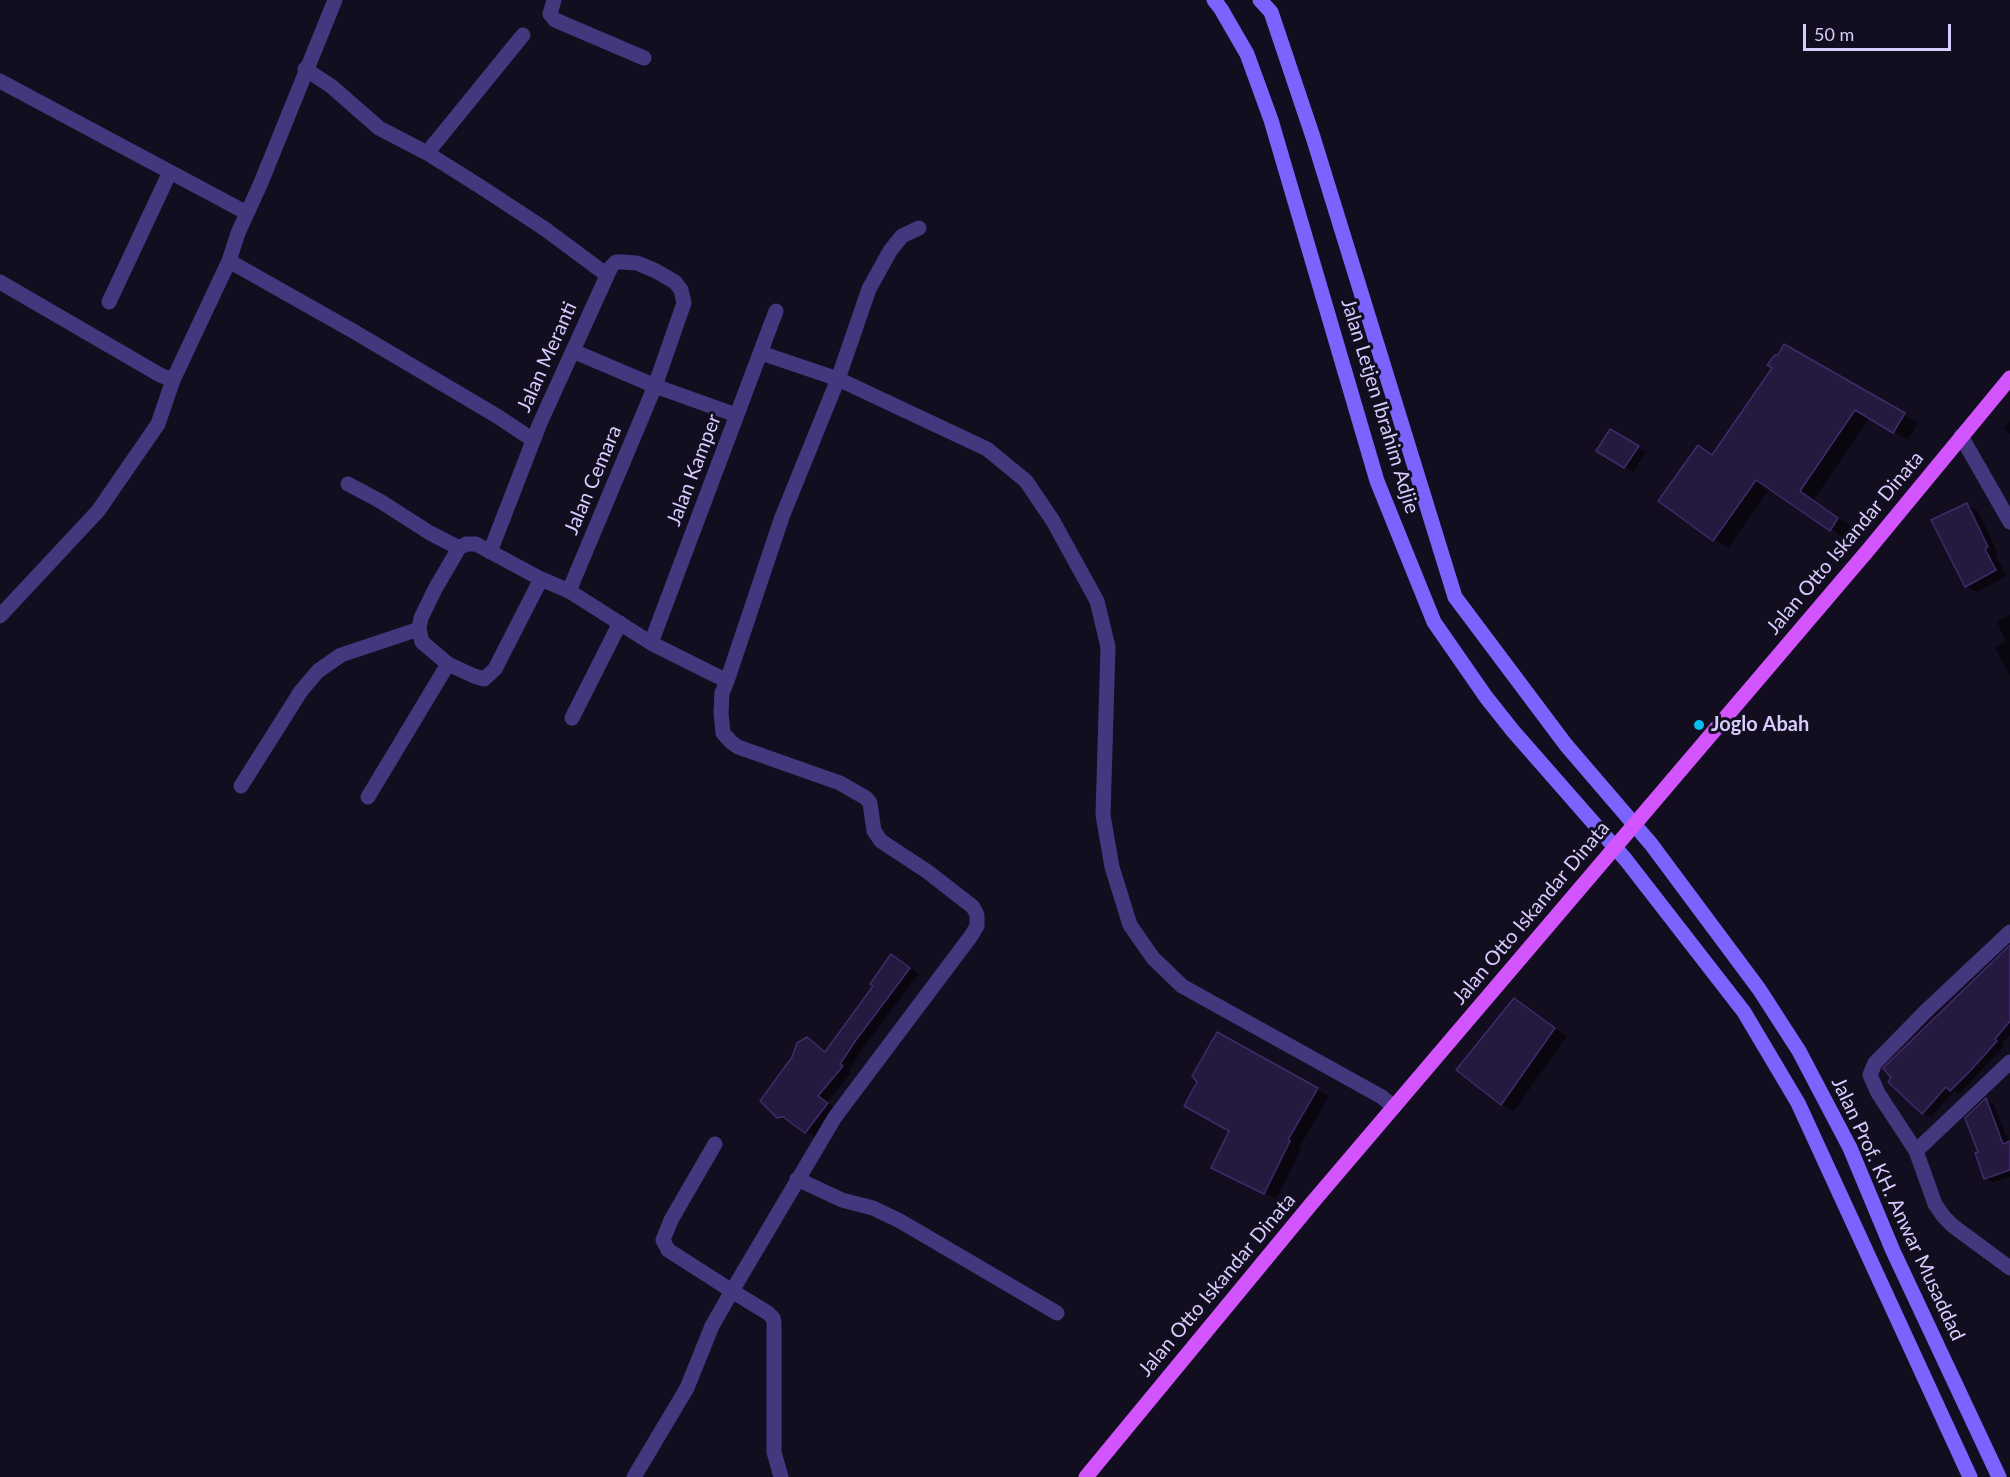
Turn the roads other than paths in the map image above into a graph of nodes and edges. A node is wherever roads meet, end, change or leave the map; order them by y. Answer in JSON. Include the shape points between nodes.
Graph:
{"nodes":[{"id":1,"x":335,"y":0,"type":"edge"},
{"id":2,"x":554,"y":0,"type":"edge"},
{"id":3,"x":1214,"y":0,"type":"edge"},
{"id":4,"x":1260,"y":0,"type":"edge"},
{"id":5,"x":523,"y":35,"type":"dead end"},
{"id":6,"x":644,"y":58,"type":"dead end"},
{"id":7,"x":305,"y":69,"type":"junction"},
{"id":8,"x":0,"y":81,"type":"edge"},
{"id":9,"x":427,"y":153,"type":"junction"},
{"id":10,"x":170,"y":172,"type":"junction"},
{"id":11,"x":247,"y":213,"type":"junction"},
{"id":12,"x":919,"y":228,"type":"dead end"},
{"id":13,"x":229,"y":261,"type":"junction"},
{"id":14,"x":607,"y":275,"type":"junction"},
{"id":15,"x":0,"y":282,"type":"edge"},
{"id":16,"x":109,"y":302,"type":"dead end"},
{"id":17,"x":776,"y":311,"type":"dead end"},
{"id":18,"x":573,"y":351,"type":"junction"},
{"id":19,"x":761,"y":353,"type":"junction"},
{"id":20,"x":838,"y":378,"type":"junction"},
{"id":21,"x":2010,"y":378,"type":"edge"},
{"id":22,"x":173,"y":380,"type":"junction"},
{"id":23,"x":655,"y":386,"type":"junction"},
{"id":24,"x":736,"y":415,"type":"junction"},
{"id":25,"x":1961,"y":436,"type":"junction"},
{"id":26,"x":533,"y":440,"type":"junction"},
{"id":27,"x":348,"y":484,"type":"dead end"},
{"id":28,"x":2010,"y":522,"type":"edge"},
{"id":29,"x":459,"y":548,"type":"junction"},
{"id":30,"x":490,"y":552,"type":"junction"},
{"id":31,"x":541,"y":579,"type":"junction"},
{"id":32,"x":569,"y":591,"type":"junction"},
{"id":33,"x":0,"y":616,"type":"edge"},
{"id":34,"x":620,"y":623,"type":"junction"},
{"id":35,"x":419,"y":628,"type":"junction"},
{"id":36,"x":651,"y":643,"type":"junction"},
{"id":37,"x":448,"y":664,"type":"junction"},
{"id":38,"x":727,"y":681,"type":"junction"},
{"id":39,"x":572,"y":718,"type":"dead end"},
{"id":40,"x":240,"y":786,"type":"dead end"},
{"id":41,"x":368,"y":797,"type":"dead end"},
{"id":42,"x":1633,"y":825,"type":"junction"},
{"id":43,"x":1614,"y":847,"type":"junction"},
{"id":44,"x":2010,"y":932,"type":"edge"},
{"id":45,"x":2008,"y":1069,"type":"edge"},
{"id":46,"x":1394,"y":1107,"type":"junction"},
{"id":47,"x":715,"y":1144,"type":"dead end"},
{"id":48,"x":1916,"y":1151,"type":"junction"},
{"id":49,"x":797,"y":1179,"type":"junction"},
{"id":50,"x":2010,"y":1268,"type":"edge"},
{"id":51,"x":732,"y":1291,"type":"junction"},
{"id":52,"x":1058,"y":1313,"type":"dead end"},
{"id":53,"x":634,"y":1477,"type":"edge"},
{"id":54,"x":781,"y":1477,"type":"edge"},
{"id":55,"x":1086,"y":1477,"type":"edge"},
{"id":56,"x":1970,"y":1477,"type":"edge"},
{"id":57,"x":1999,"y":1477,"type":"edge"}],
"edges":[{"from":1,"to":7,"type":"street"},
{"from":2,"to":6,"type":"street","via":[[550,14],[555,20]]},
{"from":3,"to":43,"type":"street","name":"Jalan Letjen Ibrahim Adjie","via":[[1247,54],[1271,120],[1377,481],[1434,622],[1485,697]]},
{"from":4,"to":42,"type":"street","name":"Jalan Letjen Ibrahim Adjie","via":[[1271,12],[1313,137],[1455,597],[1566,745]]},
{"from":5,"to":9,"type":"street"},
{"from":7,"to":9,"type":"street","via":[[331,86],[378,128]]},
{"from":7,"to":11,"type":"street"},
{"from":8,"to":10,"type":"street"},
{"from":9,"to":14,"type":"street","via":[[545,229]]},
{"from":10,"to":11,"type":"street"},
{"from":10,"to":16,"type":"street"},
{"from":11,"to":13,"type":"street"},
{"from":12,"to":20,"type":"street","via":[[902,236],[890,250],[869,289]]},
{"from":13,"to":22,"type":"street"},
{"from":13,"to":26,"type":"street"},
{"from":14,"to":18,"type":"street","name":"Jalan Meranti"},
{"from":14,"to":23,"type":"street","name":"Jalan Cemara","via":[[616,262],[637,263],[675,282],[681,290],[684,303]]},
{"from":15,"to":22,"type":"street"},
{"from":17,"to":19,"type":"street","name":"Jalan Kamper"},
{"from":18,"to":23,"type":"street"},
{"from":18,"to":26,"type":"street","name":"Jalan Meranti"},
{"from":19,"to":20,"type":"street"},
{"from":19,"to":24,"type":"street","name":"Jalan Kamper"},
{"from":20,"to":38,"type":"street","via":[[782,518]]},
{"from":20,"to":46,"type":"street","via":[[987,449],[1026,482],[1098,601],[1108,647],[1103,815],[1125,912],[1154,958],[1182,986]]},
{"from":21,"to":25,"type":"main road","name":"Jalan Otto Iskandar Dinata"},
{"from":22,"to":33,"type":"street","via":[[158,424],[98,511]]},
{"from":23,"to":24,"type":"street"},
{"from":23,"to":32,"type":"street","name":"Jalan Cemara"},
{"from":24,"to":36,"type":"street","name":"Jalan Kamper"},
{"from":25,"to":28,"type":"street"},
{"from":25,"to":42,"type":"main road","name":"Jalan Otto Iskandar Dinata"},
{"from":26,"to":30,"type":"street","name":"Jalan Meranti"},
{"from":27,"to":29,"type":"street"},
{"from":29,"to":30,"type":"street","via":[[476,544]]},
{"from":29,"to":35,"type":"street","via":[[435,589]]},
{"from":30,"to":31,"type":"street"},
{"from":31,"to":32,"type":"street"},
{"from":31,"to":37,"type":"street","via":[[495,669],[484,679]]},
{"from":32,"to":34,"type":"street"},
{"from":34,"to":36,"type":"street"},
{"from":34,"to":39,"type":"street"},
{"from":35,"to":37,"type":"street","via":[[422,642]]},
{"from":35,"to":40,"type":"street","via":[[341,655],[318,671]]},
{"from":36,"to":38,"type":"street"},
{"from":37,"to":41,"type":"street"},
{"from":38,"to":49,"type":"street","via":[[721,712],[723,733],[731,742],[840,783],[866,798],[874,831],[881,841],[928,872],[973,907],[977,915],[977,926],[971,936],[836,1117]]},
{"from":42,"to":43,"type":"main road","name":"Jalan Otto Iskandar Dinata"},
{"from":42,"to":57,"type":"street","name":"Jalan Prof. KH. Anwar Musaddad","via":[[1759,989],[1825,1098]]},
{"from":43,"to":46,"type":"main road","name":"Jalan Otto Iskandar Dinata"},
{"from":43,"to":56,"type":"street","via":[[1744,1012],[1798,1103]]},
{"from":44,"to":48,"type":"street","via":[[1875,1063],[1870,1075],[1878,1093]]},
{"from":45,"to":48,"type":"street"},
{"from":46,"to":55,"type":"main road","name":"Jalan Otto Iskandar Dinata"},
{"from":47,"to":51,"type":"street","via":[[663,1240],[668,1250]]},
{"from":48,"to":50,"type":"street","via":[[1935,1204],[1944,1216]]},
{"from":49,"to":51,"type":"street"},
{"from":49,"to":52,"type":"street","via":[[900,1221]]},
{"from":51,"to":53,"type":"street","via":[[712,1326],[687,1388]]},
{"from":51,"to":54,"type":"street","via":[[768,1313],[774,1323],[774,1452]]}]}
